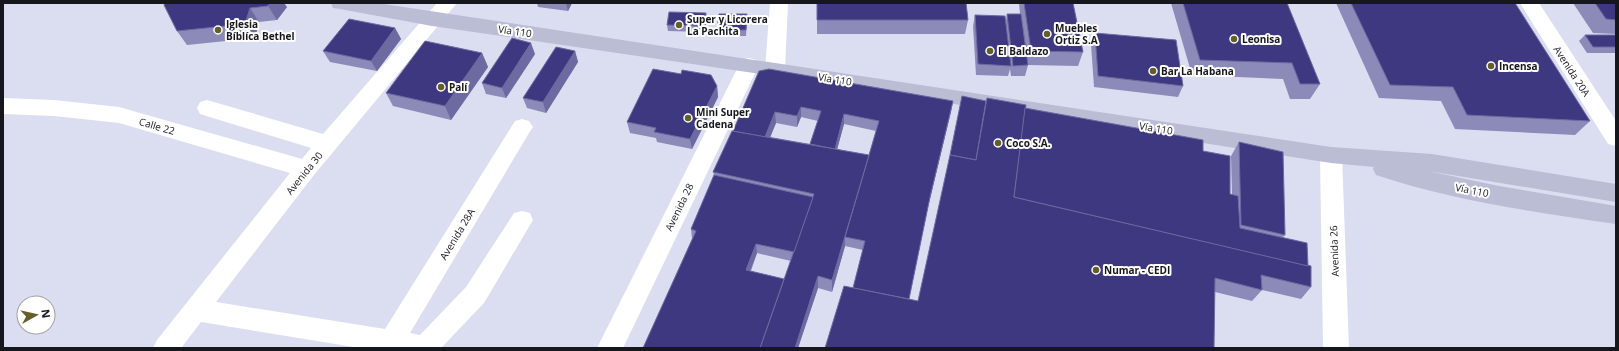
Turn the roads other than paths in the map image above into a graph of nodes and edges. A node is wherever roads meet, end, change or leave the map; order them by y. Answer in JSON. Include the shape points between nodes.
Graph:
{"nodes":[{"id":1,"x":340,"y":3,"type":"edge"},
{"id":2,"x":448,"y":3,"type":"edge"},
{"id":3,"x":778,"y":3,"type":"edge"},
{"id":4,"x":1528,"y":3,"type":"edge"},
{"id":5,"x":432,"y":19,"type":"junction"},
{"id":6,"x":749,"y":65,"type":"junction"},
{"id":7,"x":775,"y":69,"type":"junction"},
{"id":8,"x":3,"y":106,"type":"edge"},
{"id":9,"x":207,"y":108,"type":"dead end"},
{"id":10,"x":522,"y":127,"type":"dead end"},
{"id":11,"x":1616,"y":138,"type":"edge"},
{"id":12,"x":327,"y":144,"type":"junction"},
{"id":13,"x":1331,"y":155,"type":"junction"},
{"id":14,"x":306,"y":169,"type":"junction"},
{"id":15,"x":1616,"y":193,"type":"edge"},
{"id":16,"x":1562,"y":207,"type":"junction"},
{"id":17,"x":1616,"y":215,"type":"edge"},
{"id":18,"x":522,"y":220,"type":"dead end"},
{"id":19,"x":1616,"y":225,"type":"edge"},
{"id":20,"x":196,"y":310,"type":"junction"},
{"id":21,"x":392,"y":341,"type":"junction"},
{"id":22,"x":166,"y":348,"type":"edge"},
{"id":23,"x":427,"y":348,"type":"edge"},
{"id":24,"x":610,"y":348,"type":"edge"},
{"id":25,"x":1336,"y":348,"type":"edge"}],
"edges":[{"from":1,"to":5,"type":"main road","name":"Vía 110"},
{"from":2,"to":5,"type":"street","name":"Avenida 30"},
{"from":3,"to":7,"type":"street"},
{"from":4,"to":11,"type":"street","name":"Avenida 20A"},
{"from":5,"to":6,"type":"main road","name":"Vía 110"},
{"from":5,"to":12,"type":"street","name":"Avenida 30"},
{"from":6,"to":7,"type":"main road","name":"Vía 110"},
{"from":6,"to":24,"type":"street","name":"Avenida 28"},
{"from":7,"to":13,"type":"main road","name":"Vía 110"},
{"from":8,"to":14,"type":"street","name":"Calle 22","via":[[119,115]]},
{"from":9,"to":12,"type":"street"},
{"from":10,"to":21,"type":"street","name":"Avenida 28A"},
{"from":12,"to":14,"type":"street","name":"Avenida 30"},
{"from":13,"to":15,"type":"main road","name":"Vía 110","via":[[1432,163]]},
{"from":13,"to":16,"type":"main road","name":"Vía 110","via":[[1440,184]]},
{"from":13,"to":25,"type":"street","name":"Avenida 26"},
{"from":14,"to":20,"type":"street","name":"Avenida 30"},
{"from":16,"to":17,"type":"main road","name":"Vía 110"},
{"from":16,"to":19,"type":"main road"},
{"from":18,"to":23,"type":"street","via":[[475,295]]},
{"from":20,"to":21,"type":"street"},
{"from":20,"to":22,"type":"street","name":"Avenida 30"},
{"from":21,"to":23,"type":"street"}]}
